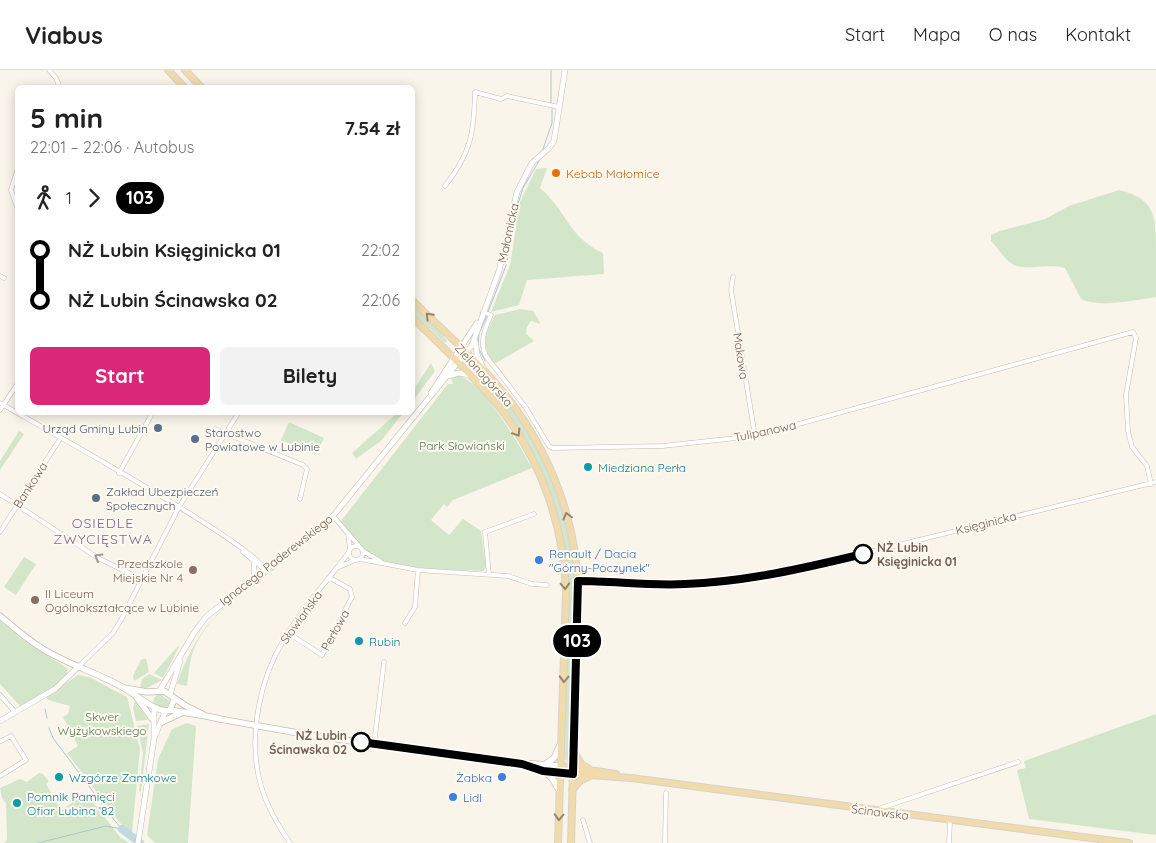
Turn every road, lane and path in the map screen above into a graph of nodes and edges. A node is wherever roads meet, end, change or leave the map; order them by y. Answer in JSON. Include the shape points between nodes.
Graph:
{"nodes":[{"id":1,"x":49,"y":70,"type":"edge"},
{"id":2,"x":168,"y":70,"type":"edge"},
{"id":3,"x":185,"y":70,"type":"edge"},
{"id":4,"x":565,"y":70,"type":"edge"},
{"id":5,"x":59,"y":85,"type":"edge"},
{"id":6,"x":182,"y":85,"type":"edge"},
{"id":7,"x":199,"y":85,"type":"edge"},
{"id":8,"x":559,"y":107,"type":"junction"},
{"id":9,"x":15,"y":177,"type":"edge"},
{"id":10,"x":445,"y":186,"type":"dead end"},
{"id":11,"x":15,"y":201,"type":"edge"},
{"id":12,"x":733,"y":277,"type":"dead end"},
{"id":13,"x":415,"y":303,"type":"edge"},
{"id":14,"x":485,"y":314,"type":"junction"},
{"id":15,"x":415,"y":320,"type":"edge"},
{"id":16,"x":475,"y":340,"type":"junction"},
{"id":17,"x":463,"y":351,"type":"junction"},
{"id":18,"x":455,"y":361,"type":"junction"},
{"id":19,"x":470,"y":375,"type":"junction"},
{"id":20,"x":487,"y":375,"type":"junction"},
{"id":21,"x":447,"y":376,"type":"junction"},
{"id":22,"x":15,"y":387,"type":"edge"},
{"id":23,"x":430,"y":396,"type":"junction"},
{"id":24,"x":2,"y":404,"type":"edge"},
{"id":25,"x":0,"y":410,"type":"edge"},
{"id":26,"x":15,"y":412,"type":"edge"},
{"id":27,"x":20,"y":415,"type":"edge"},
{"id":28,"x":151,"y":415,"type":"edge"},
{"id":29,"x":237,"y":415,"type":"edge"},
{"id":30,"x":415,"y":415,"type":"edge"},
{"id":31,"x":415,"y":415,"type":"edge"},
{"id":32,"x":215,"y":429,"type":"dead end"},
{"id":33,"x":226,"y":432,"type":"junction"},
{"id":34,"x":755,"y":436,"type":"junction"},
{"id":35,"x":60,"y":439,"type":"junction"},
{"id":36,"x":119,"y":472,"type":"junction"},
{"id":37,"x":1154,"y":483,"type":"edge"},
{"id":38,"x":0,"y":494,"type":"edge"},
{"id":39,"x":300,"y":499,"type":"dead end"},
{"id":40,"x":17,"y":506,"type":"junction"},
{"id":41,"x":179,"y":507,"type":"junction"},
{"id":42,"x":534,"y":514,"type":"dead end"},
{"id":43,"x":333,"y":516,"type":"junction"},
{"id":44,"x":0,"y":532,"type":"edge"},
{"id":45,"x":348,"y":533,"type":"junction"},
{"id":46,"x":359,"y":546,"type":"junction"},
{"id":47,"x":350,"y":550,"type":"junction"},
{"id":48,"x":363,"y":551,"type":"junction"},
{"id":49,"x":357,"y":560,"type":"junction"},
{"id":50,"x":255,"y":561,"type":"junction"},
{"id":51,"x":272,"y":564,"type":"junction"},
{"id":52,"x":389,"y":564,"type":"junction"},
{"id":53,"x":337,"y":568,"type":"junction"},
{"id":54,"x":264,"y":569,"type":"junction"},
{"id":55,"x":418,"y":570,"type":"junction"},
{"id":56,"x":489,"y":574,"type":"junction"},
{"id":57,"x":254,"y":578,"type":"junction"},
{"id":58,"x":330,"y":578,"type":"junction"},
{"id":59,"x":141,"y":579,"type":"junction"},
{"id":60,"x":578,"y":581,"type":"junction"},
{"id":61,"x":547,"y":585,"type":"dead end"},
{"id":62,"x":0,"y":616,"type":"edge"},
{"id":63,"x":406,"y":623,"type":"dead end"},
{"id":64,"x":288,"y":633,"type":"junction"},
{"id":65,"x":182,"y":656,"type":"junction"},
{"id":66,"x":384,"y":662,"type":"dead end"},
{"id":67,"x":78,"y":667,"type":"junction"},
{"id":68,"x":124,"y":688,"type":"junction"},
{"id":69,"x":157,"y":691,"type":"junction"},
{"id":70,"x":0,"y":695,"type":"edge"},
{"id":71,"x":136,"y":696,"type":"junction"},
{"id":72,"x":172,"y":697,"type":"junction"},
{"id":73,"x":149,"y":702,"type":"junction"},
{"id":74,"x":154,"y":708,"type":"junction"},
{"id":75,"x":168,"y":711,"type":"junction"},
{"id":76,"x":15,"y":712,"type":"junction"},
{"id":77,"x":181,"y":713,"type":"junction"},
{"id":78,"x":206,"y":716,"type":"junction"},
{"id":79,"x":153,"y":720,"type":"junction"},
{"id":80,"x":0,"y":721,"type":"edge"},
{"id":81,"x":162,"y":722,"type":"junction"},
{"id":82,"x":257,"y":726,"type":"junction"},
{"id":83,"x":154,"y":739,"type":"junction"},
{"id":84,"x":562,"y":740,"type":"junction"},
{"id":85,"x":1,"y":741,"type":"edge"},
{"id":86,"x":374,"y":744,"type":"junction"},
{"id":87,"x":573,"y":749,"type":"junction"},
{"id":88,"x":1018,"y":762,"type":"dead end"},
{"id":89,"x":546,"y":763,"type":"junction"},
{"id":90,"x":522,"y":764,"type":"junction"},
{"id":91,"x":561,"y":766,"type":"junction"},
{"id":92,"x":543,"y":771,"type":"junction"},
{"id":93,"x":573,"y":771,"type":"junction"},
{"id":94,"x":560,"y":773,"type":"junction"},
{"id":95,"x":591,"y":773,"type":"junction"},
{"id":96,"x":0,"y":776,"type":"edge"},
{"id":97,"x":572,"y":790,"type":"junction"},
{"id":98,"x":560,"y":791,"type":"junction"},
{"id":99,"x":666,"y":793,"type":"dead end"},
{"id":100,"x":881,"y":808,"type":"dead end"},
{"id":101,"x":583,"y":820,"type":"dead end"},
{"id":102,"x":950,"y":820,"type":"junction"},
{"id":103,"x":138,"y":843,"type":"edge"},
{"id":104,"x":290,"y":843,"type":"edge"},
{"id":105,"x":558,"y":843,"type":"edge"},
{"id":106,"x":571,"y":843,"type":"edge"},
{"id":107,"x":590,"y":843,"type":"edge"},
{"id":108,"x":665,"y":843,"type":"edge"},
{"id":109,"x":949,"y":843,"type":"edge"},
{"id":110,"x":1129,"y":843,"type":"edge"}],
"edges":[{"from":1,"to":5,"type":"street"},
{"from":2,"to":6,"type":"main road"},
{"from":3,"to":7,"type":"main road"},
{"from":4,"to":8,"type":"street","name":"Małomicka"},
{"from":8,"to":10,"type":"street","via":[[474,92],[474,119],[468,145],[461,166]]},
{"from":8,"to":14,"type":"street","name":"Małomicka","via":[[553,143],[532,163],[516,196],[500,268]]},
{"from":9,"to":11,"type":"street","via":[[11,190]]},
{"from":12,"to":34,"type":"street","name":"Makowa","via":[[731,290]]},
{"from":17,"to":13,"type":"main road","name":"Zielonogórska","one_way":true},
{"from":14,"to":16,"type":"street","name":"Małomicka"},
{"from":14,"to":17,"type":"street","name":"Małomicka"},
{"from":14,"to":34,"type":"street","name":"Tulipanowa","via":[[491,315],[482,342],[486,356],[526,408],[551,448],[662,446]]},
{"from":15,"to":18,"type":"main road","name":"Zielonogórska"},
{"from":16,"to":17,"type":"street","name":"Małomicka"},
{"from":16,"to":20,"type":"street","via":[[477,354]]},
{"from":17,"to":18,"type":"street"},
{"from":17,"to":20,"type":"main road","name":"Zielonogórska"},
{"from":18,"to":19,"type":"main road","name":"Zielonogórska"},
{"from":18,"to":21,"type":"street"},
{"from":18,"to":23,"type":"street"},
{"from":19,"to":21,"type":"street"},
{"from":19,"to":84,"type":"main road","name":"Zielonogórska","one_way":true,"via":[[504,413],[526,448],[556,523],[566,592]]},
{"from":60,"to":20,"type":"main road","name":"Zielonogórska","one_way":true,"via":[[566,515],[553,477],[520,416]]},
{"from":21,"to":23,"type":"street"},
{"from":22,"to":24,"type":"street"},
{"from":23,"to":31,"type":"street","name":"Ignacego Paderewskiego"},
{"from":24,"to":25,"type":"street"},
{"from":24,"to":26,"type":"street"},
{"from":27,"to":35,"type":"street"},
{"from":28,"to":36,"type":"street"},
{"from":29,"to":33,"type":"street"},
{"from":30,"to":43,"type":"street","name":"Ignacego Paderewskiego"},
{"from":32,"to":33,"type":"street"},
{"from":33,"to":39,"type":"street","via":[[303,465],[307,469]]},
{"from":33,"to":41,"type":"street"},
{"from":34,"to":37,"type":"street","name":"Tulipanowa","via":[[1130,332],[1136,336],[1126,395],[1128,431],[1132,447],[1147,466]]},
{"from":35,"to":36,"type":"street"},
{"from":35,"to":40,"type":"street","name":"Bankowa"},
{"from":36,"to":41,"type":"street"},
{"from":37,"to":60,"type":"street","name":"Księginicka","via":[[853,556],[740,579],[686,584]]},
{"from":38,"to":40,"type":"street"},
{"from":40,"to":44,"type":"street","name":"Bankowa"},
{"from":59,"to":40,"type":"street","one_way":true,"via":[[98,558]]},
{"from":41,"to":50,"type":"street"},
{"from":41,"to":59,"type":"street"},
{"from":42,"to":56,"type":"street","via":[[485,532]]},
{"from":43,"to":45,"type":"street"},
{"from":43,"to":51,"type":"street","name":"Ignacego Paderewskiego"},
{"from":45,"to":46,"type":"street"},
{"from":45,"to":47,"type":"street"},
{"from":46,"to":47,"type":"street"},
{"from":46,"to":48,"type":"street"},
{"from":47,"to":49,"type":"street","via":[[350,556]]},
{"from":47,"to":53,"type":"street","name":"Słowiańska"},
{"from":48,"to":49,"type":"street"},
{"from":48,"to":52,"type":"street"},
{"from":49,"to":52,"type":"street"},
{"from":49,"to":53,"type":"street"},
{"from":50,"to":51,"type":"street"},
{"from":50,"to":54,"type":"street"},
{"from":50,"to":57,"type":"street"},
{"from":51,"to":54,"type":"street","name":"Ignacego Paderewskiego"},
{"from":52,"to":55,"type":"street"},
{"from":53,"to":58,"type":"street","name":"Słowiańska"},
{"from":54,"to":57,"type":"street","name":"Ignacego Paderewskiego"},
{"from":55,"to":56,"type":"street"},
{"from":55,"to":63,"type":"street","via":[[416,607]]},
{"from":56,"to":61,"type":"street"},
{"from":57,"to":65,"type":"street","name":"Ignacego Paderewskiego","via":[[212,611],[194,633]]},
{"from":58,"to":64,"type":"street","name":"Słowiańska"},
{"from":58,"to":64,"type":"street","name":"Perłowa","via":[[350,589],[352,597],[322,655]]},
{"from":59,"to":67,"type":"street","via":[[113,633]]},
{"from":60,"to":87,"type":"main road","name":"Zielonogórska"},
{"from":62,"to":67,"type":"main road","via":[[34,643]]},
{"from":64,"to":82,"type":"street","name":"Słowiańska","via":[[268,674],[256,718]]},
{"from":65,"to":69,"type":"street","name":"Ignacego Paderewskiego"},
{"from":65,"to":72,"type":"street","name":"Ignacego Paderewskiego"},
{"from":66,"to":86,"type":"street"},
{"from":67,"to":68,"type":"main road"},
{"from":67,"to":76,"type":"street","via":[[55,689]]},
{"from":68,"to":69,"type":"main road","name":"Ścinawska"},
{"from":68,"to":71,"type":"main road"},
{"from":69,"to":72,"type":"main road","name":"Ścinawska"},
{"from":69,"to":73,"type":"main road"},
{"from":70,"to":76,"type":"street"},
{"from":71,"to":73,"type":"main road"},
{"from":71,"to":79,"type":"main road"},
{"from":72,"to":75,"type":"main road"},
{"from":72,"to":78,"type":"main road","name":"Ścinawska"},
{"from":73,"to":74,"type":"main road"},
{"from":74,"to":75,"type":"main road","name":"Ścinawska"},
{"from":74,"to":79,"type":"street"},
{"from":75,"to":77,"type":"main road","name":"Ścinawska"},
{"from":75,"to":81,"type":"street"},
{"from":76,"to":80,"type":"street"},
{"from":77,"to":78,"type":"main road","name":"Ścinawska"},
{"from":77,"to":81,"type":"main road"},
{"from":78,"to":82,"type":"main road","name":"Ścinawska"},
{"from":79,"to":83,"type":"street"},
{"from":81,"to":83,"type":"street"},
{"from":82,"to":86,"type":"main road","name":"Ścinawska"},
{"from":82,"to":104,"type":"street","name":"Słowiańska","via":[[259,777],[269,806]]},
{"from":83,"to":103,"type":"street"},
{"from":84,"to":89,"type":"main road","via":[[556,755]]},
{"from":84,"to":91,"type":"main road","name":"Zielonogórska"},
{"from":85,"to":96,"type":"street","via":[[11,736],[26,760]]},
{"from":86,"to":90,"type":"main road","name":"Ścinawska"},
{"from":87,"to":93,"type":"main road","name":"Zielonogórska"},
{"from":87,"to":95,"type":"main road"},
{"from":88,"to":100,"type":"street","name":"Ścinawska"},
{"from":89,"to":90,"type":"main road","name":"Ścinawska"},
{"from":89,"to":91,"type":"main road","name":"Ścinawska"},
{"from":90,"to":92,"type":"main road","name":"Ścinawska"},
{"from":91,"to":93,"type":"main road"},
{"from":91,"to":94,"type":"main road","name":"Zielonogórska"},
{"from":92,"to":94,"type":"main road","name":"Ścinawska"},
{"from":92,"to":98,"type":"main road"},
{"from":93,"to":94,"type":"main road","name":"Ścinawska"},
{"from":93,"to":95,"type":"main road","name":"Ścinawska"},
{"from":93,"to":97,"type":"main road","name":"Zielonogórska"},
{"from":94,"to":98,"type":"main road","name":"Zielonogórska"},
{"from":95,"to":97,"type":"main road"},
{"from":95,"to":102,"type":"main road","name":"Ścinawska"},
{"from":97,"to":106,"type":"main road","name":"Zielonogórska"},
{"from":98,"to":105,"type":"main road","name":"Zielonogórska","one_way":true},
{"from":99,"to":108,"type":"street"},
{"from":101,"to":107,"type":"street"},
{"from":102,"to":109,"type":"street"},
{"from":102,"to":110,"type":"main road","name":"Ścinawska"}]}
